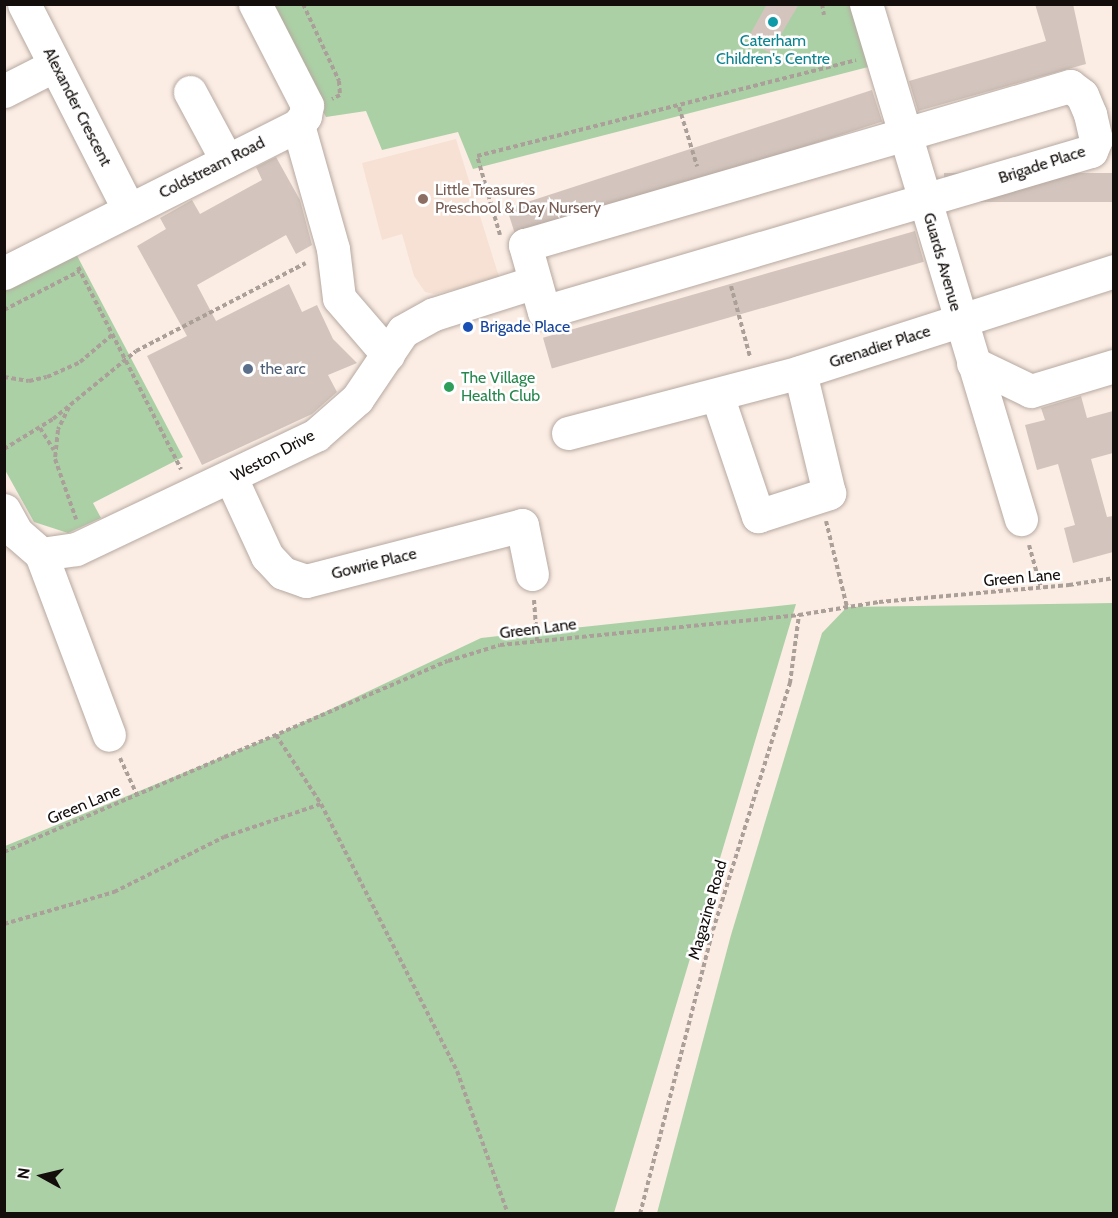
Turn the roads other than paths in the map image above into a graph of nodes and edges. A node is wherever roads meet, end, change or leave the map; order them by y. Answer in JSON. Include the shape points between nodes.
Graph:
{"nodes":[{"id":1,"x":24,"y":4,"type":"edge"},
{"id":2,"x":255,"y":4,"type":"edge"},
{"id":3,"x":866,"y":4,"type":"edge"},
{"id":4,"x":55,"y":65,"type":"junction"},
{"id":5,"x":4,"y":91,"type":"edge"},
{"id":6,"x":190,"y":92,"type":"dead end"},
{"id":7,"x":302,"y":121,"type":"junction"},
{"id":8,"x":905,"y":136,"type":"junction"},
{"id":9,"x":227,"y":160,"type":"junction"},
{"id":10,"x":924,"y":201,"type":"junction"},
{"id":11,"x":129,"y":210,"type":"junction"},
{"id":12,"x":1113,"y":271,"type":"edge"},
{"id":13,"x":4,"y":273,"type":"edge"},
{"id":14,"x":535,"y":282,"type":"junction"},
{"id":15,"x":960,"y":322,"type":"junction"},
{"id":16,"x":388,"y":355,"type":"junction"},
{"id":17,"x":973,"y":363,"type":"junction"},
{"id":18,"x":1113,"y":366,"type":"edge"},
{"id":19,"x":800,"y":372,"type":"junction"},
{"id":20,"x":717,"y":395,"type":"junction"},
{"id":21,"x":568,"y":434,"type":"dead end"},
{"id":22,"x":231,"y":478,"type":"junction"},
{"id":23,"x":4,"y":510,"type":"edge"},
{"id":24,"x":1021,"y":519,"type":"road end"},
{"id":25,"x":41,"y":554,"type":"junction"},
{"id":26,"x":532,"y":574,"type":"road end"},
{"id":27,"x":109,"y":735,"type":"road end"}],
"edges":[{"from":1,"to":4,"type":"street","name":"Alexander Crescent"},
{"from":2,"to":7,"type":"street","via":[[307,105]]},
{"from":3,"to":8,"type":"street","name":"Guards Avenue"},
{"from":4,"to":5,"type":"street"},
{"from":4,"to":11,"type":"street","name":"Alexander Crescent"},
{"from":6,"to":9,"type":"street"},
{"from":7,"to":9,"type":"street","name":"Coldstream Road"},
{"from":7,"to":16,"type":"street","via":[[333,249],[339,298]]},
{"from":8,"to":10,"type":"street","name":"Guards Avenue"},
{"from":8,"to":10,"type":"street","name":"Brigade Place","via":[[1070,86],[1083,95],[1090,114],[1095,139],[1092,151]]},
{"from":8,"to":14,"type":"street","name":"Brigade Place","via":[[525,245]]},
{"from":9,"to":11,"type":"street","name":"Coldstream Road"},
{"from":10,"to":14,"type":"street","name":"Brigade Place","via":[[544,312]]},
{"from":10,"to":15,"type":"street","name":"Guards Avenue"},
{"from":11,"to":13,"type":"street","name":"Coldstream Road"},
{"from":12,"to":15,"type":"street","name":"Grenadier Place"},
{"from":14,"to":16,"type":"street","name":"Weston Drive","via":[[434,314],[403,331]]},
{"from":15,"to":17,"type":"street","name":"Guards Avenue"},
{"from":15,"to":19,"type":"street","name":"Grenadier Place"},
{"from":16,"to":22,"type":"street","name":"Weston Drive","via":[[357,399],[317,440]]},
{"from":17,"to":18,"type":"street","via":[[1031,391]]},
{"from":17,"to":24,"type":"street","name":"Guards Avenue"},
{"from":19,"to":20,"type":"street","name":"Grenadier Place"},
{"from":19,"to":20,"type":"street","via":[[829,494],[758,516]]},
{"from":20,"to":21,"type":"street","name":"Grenadier Place"},
{"from":22,"to":25,"type":"street","name":"Weston Drive","via":[[76,549]]},
{"from":22,"to":26,"type":"street","name":"Gowrie Place","via":[[267,556],[283,573],[306,581],[522,525]]},
{"from":23,"to":25,"type":"street","via":[[17,533]]},
{"from":25,"to":27,"type":"street"}]}
